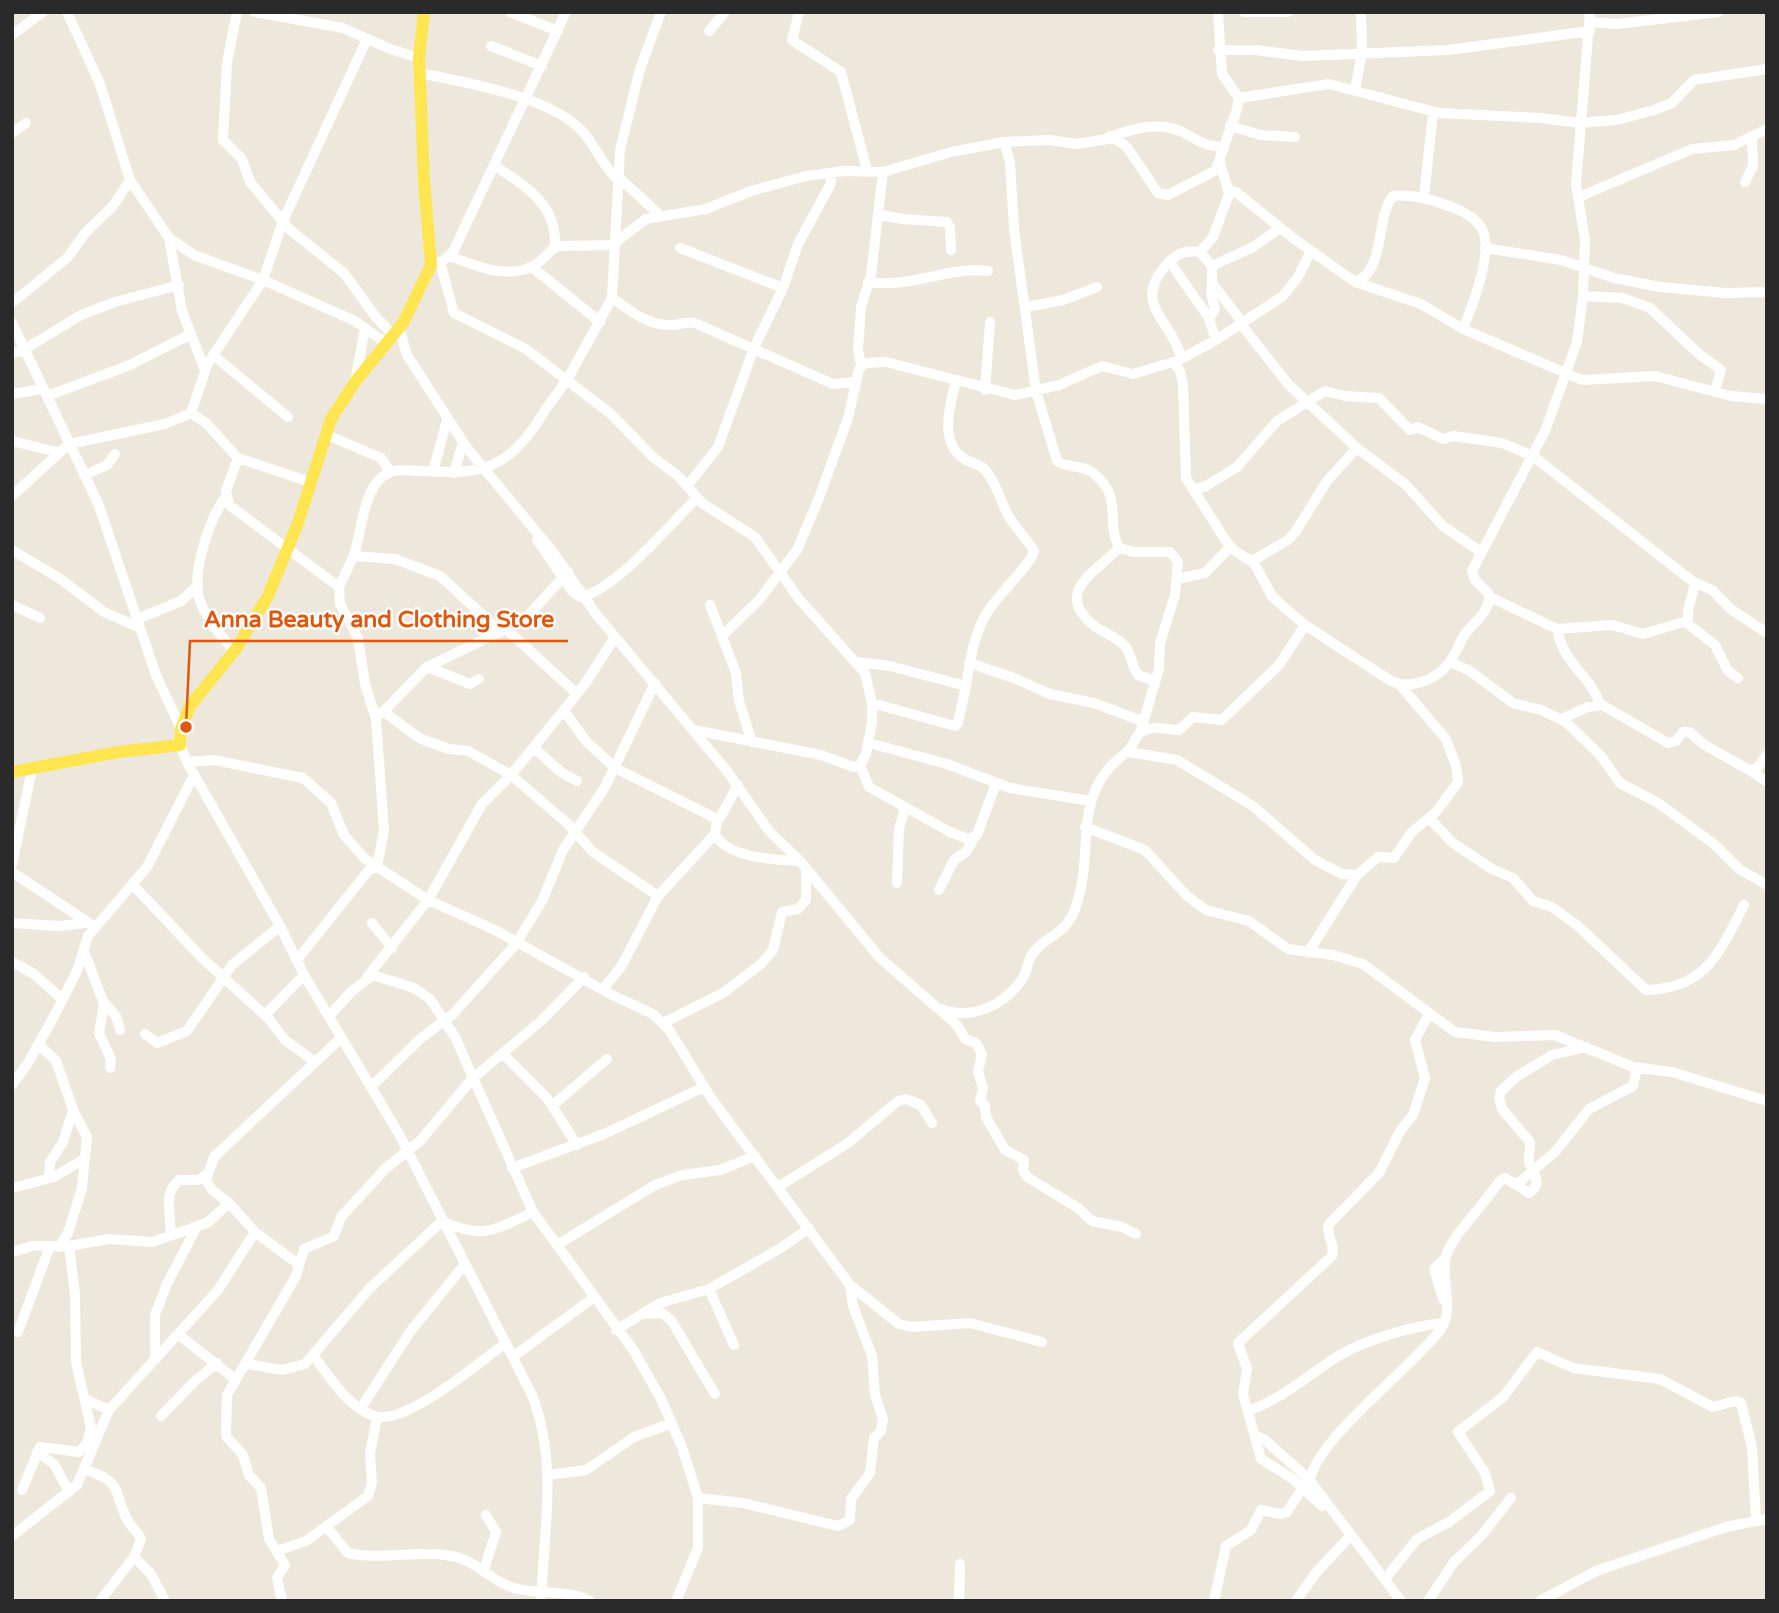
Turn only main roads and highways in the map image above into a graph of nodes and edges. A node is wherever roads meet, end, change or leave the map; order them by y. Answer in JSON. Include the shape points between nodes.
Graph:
{"nodes":[{"id":1,"x":424,"y":12,"type":"edge"},
{"id":2,"x":12,"y":772,"type":"edge"}],
"edges":[{"from":1,"to":2,"type":"main road","via":[[419,58],[424,180],[440,261],[393,335],[355,382],[325,434],[286,551],[257,617],[197,695],[181,729],[180,745]]}]}
